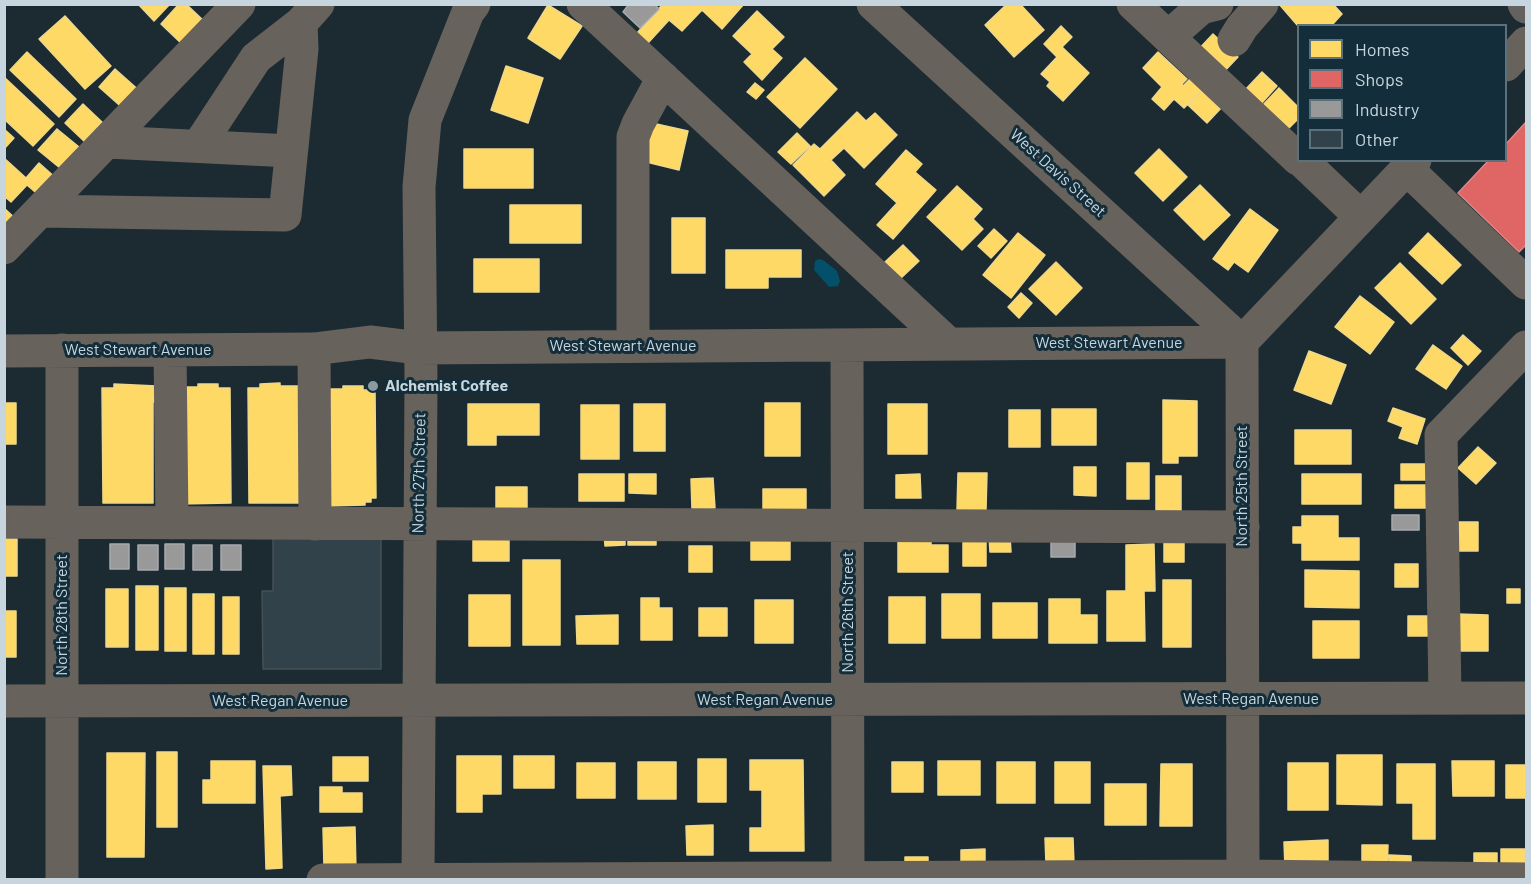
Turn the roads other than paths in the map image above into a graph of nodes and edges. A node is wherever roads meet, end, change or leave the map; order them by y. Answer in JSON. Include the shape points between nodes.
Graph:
{"nodes":[{"id":1,"x":239,"y":4,"type":"edge"},
{"id":2,"x":583,"y":4,"type":"edge"},
{"id":3,"x":873,"y":4,"type":"edge"},
{"id":4,"x":1133,"y":4,"type":"edge"},
{"id":5,"x":1217,"y":4,"type":"edge"},
{"id":6,"x":1256,"y":5,"type":"edge"},
{"id":7,"x":467,"y":7,"type":"edge"},
{"id":8,"x":310,"y":14,"type":"edge"},
{"id":9,"x":1168,"y":37,"type":"junction"},
{"id":10,"x":1234,"y":40,"type":"dead end"},
{"id":11,"x":1527,"y":43,"type":"edge"},
{"id":12,"x":1507,"y":64,"type":"edge"},
{"id":13,"x":663,"y":78,"type":"junction"},
{"id":14,"x":107,"y":142,"type":"junction"},
{"id":15,"x":199,"y":145,"type":"junction"},
{"id":16,"x":291,"y":151,"type":"junction"},
{"id":17,"x":1297,"y":157,"type":"edge"},
{"id":18,"x":1302,"y":162,"type":"edge"},
{"id":19,"x":1411,"y":165,"type":"edge"},
{"id":20,"x":42,"y":211,"type":"junction"},
{"id":21,"x":1361,"y":217,"type":"junction"},
{"id":22,"x":4,"y":248,"type":"edge"},
{"id":23,"x":1527,"y":283,"type":"edge"},
{"id":24,"x":1242,"y":342,"type":"junction"},
{"id":25,"x":949,"y":344,"type":"junction"},
{"id":26,"x":847,"y":345,"type":"junction"},
{"id":27,"x":633,"y":346,"type":"junction"},
{"id":28,"x":1527,"y":347,"type":"edge"},
{"id":29,"x":419,"y":348,"type":"junction"},
{"id":30,"x":314,"y":349,"type":"junction"},
{"id":31,"x":62,"y":350,"type":"junction"},
{"id":32,"x":170,"y":350,"type":"junction"},
{"id":33,"x":4,"y":351,"type":"edge"},
{"id":34,"x":4,"y":522,"type":"edge"},
{"id":35,"x":62,"y":522,"type":"junction"},
{"id":36,"x":172,"y":523,"type":"junction"},
{"id":37,"x":315,"y":524,"type":"junction"},
{"id":38,"x":419,"y":524,"type":"junction"},
{"id":39,"x":847,"y":526,"type":"junction"},
{"id":40,"x":1243,"y":527,"type":"junction"},
{"id":41,"x":1445,"y":698,"type":"junction"},
{"id":42,"x":1527,"y":698,"type":"edge"},
{"id":43,"x":848,"y":699,"type":"junction"},
{"id":44,"x":1243,"y":699,"type":"junction"},
{"id":45,"x":418,"y":700,"type":"junction"},
{"id":46,"x":4,"y":701,"type":"edge"},
{"id":47,"x":62,"y":701,"type":"junction"},
{"id":48,"x":1243,"y":878,"type":"edge"},
{"id":49,"x":62,"y":879,"type":"edge"},
{"id":50,"x":323,"y":879,"type":"edge"},
{"id":51,"x":418,"y":879,"type":"edge"},
{"id":52,"x":848,"y":879,"type":"edge"},
{"id":53,"x":1527,"y":879,"type":"edge"}],
"edges":[{"from":1,"to":14,"type":"street"},
{"from":2,"to":13,"type":"street"},
{"from":3,"to":24,"type":"street","name":"West Davis Street"},
{"from":4,"to":9,"type":"street"},
{"from":5,"to":9,"type":"street","via":[[1201,8]]},
{"from":6,"to":10,"type":"street"},
{"from":7,"to":29,"type":"street","name":"North 27th Street","via":[[425,120],[419,187]]},
{"from":8,"to":15,"type":"street","via":[[256,58]]},
{"from":8,"to":16,"type":"street","via":[[302,49]]},
{"from":9,"to":17,"type":"street"},
{"from":11,"to":12,"type":"street"},
{"from":13,"to":25,"type":"street"},
{"from":13,"to":27,"type":"street","via":[[633,137]]},
{"from":14,"to":15,"type":"street"},
{"from":14,"to":20,"type":"street"},
{"from":15,"to":16,"type":"street"},
{"from":16,"to":20,"type":"street","via":[[285,215]]},
{"from":18,"to":21,"type":"street"},
{"from":19,"to":21,"type":"street"},
{"from":19,"to":23,"type":"street"},
{"from":20,"to":22,"type":"street"},
{"from":21,"to":24,"type":"street"},
{"from":24,"to":25,"type":"street","name":"West Stewart Avenue"},
{"from":24,"to":40,"type":"street","name":"North 25th Street"},
{"from":25,"to":26,"type":"street","name":"West Stewart Avenue"},
{"from":26,"to":27,"type":"street","name":"West Stewart Avenue"},
{"from":26,"to":39,"type":"street","name":"North 26th Street"},
{"from":27,"to":29,"type":"street","name":"West Stewart Avenue"},
{"from":28,"to":41,"type":"street","via":[[1441,435]]},
{"from":29,"to":30,"type":"street","name":"West Stewart Avenue","via":[[370,342]]},
{"from":29,"to":38,"type":"street","name":"North 27th Street"},
{"from":30,"to":32,"type":"street","name":"West Stewart Avenue"},
{"from":30,"to":37,"type":"street"},
{"from":31,"to":32,"type":"street","name":"West Stewart Avenue"},
{"from":31,"to":33,"type":"street","name":"West Stewart Avenue"},
{"from":31,"to":35,"type":"street","name":"North 28th Street"},
{"from":32,"to":36,"type":"street"},
{"from":34,"to":35,"type":"street"},
{"from":35,"to":36,"type":"street"},
{"from":35,"to":47,"type":"street","name":"North 28th Street"},
{"from":36,"to":37,"type":"street"},
{"from":37,"to":38,"type":"street"},
{"from":38,"to":39,"type":"street"},
{"from":38,"to":45,"type":"street","name":"North 27th Street"},
{"from":39,"to":40,"type":"street"},
{"from":39,"to":43,"type":"street","name":"North 26th Street"},
{"from":40,"to":44,"type":"street","name":"North 25th Street"},
{"from":41,"to":42,"type":"street","name":"West Regan Avenue"},
{"from":41,"to":44,"type":"street","name":"West Regan Avenue"},
{"from":43,"to":44,"type":"street","name":"West Regan Avenue"},
{"from":43,"to":45,"type":"street","name":"West Regan Avenue"},
{"from":43,"to":52,"type":"street","name":"North 26th Street"},
{"from":44,"to":48,"type":"street","name":"North 25th Street"},
{"from":45,"to":47,"type":"street","name":"West Regan Avenue"},
{"from":45,"to":51,"type":"street","name":"North 27th Street"},
{"from":46,"to":47,"type":"street","name":"West Regan Avenue"},
{"from":47,"to":49,"type":"street","name":"North 28th Street"},
{"from":48,"to":52,"type":"street"},
{"from":48,"to":53,"type":"street"},
{"from":50,"to":51,"type":"street"},
{"from":51,"to":52,"type":"street"}]}
